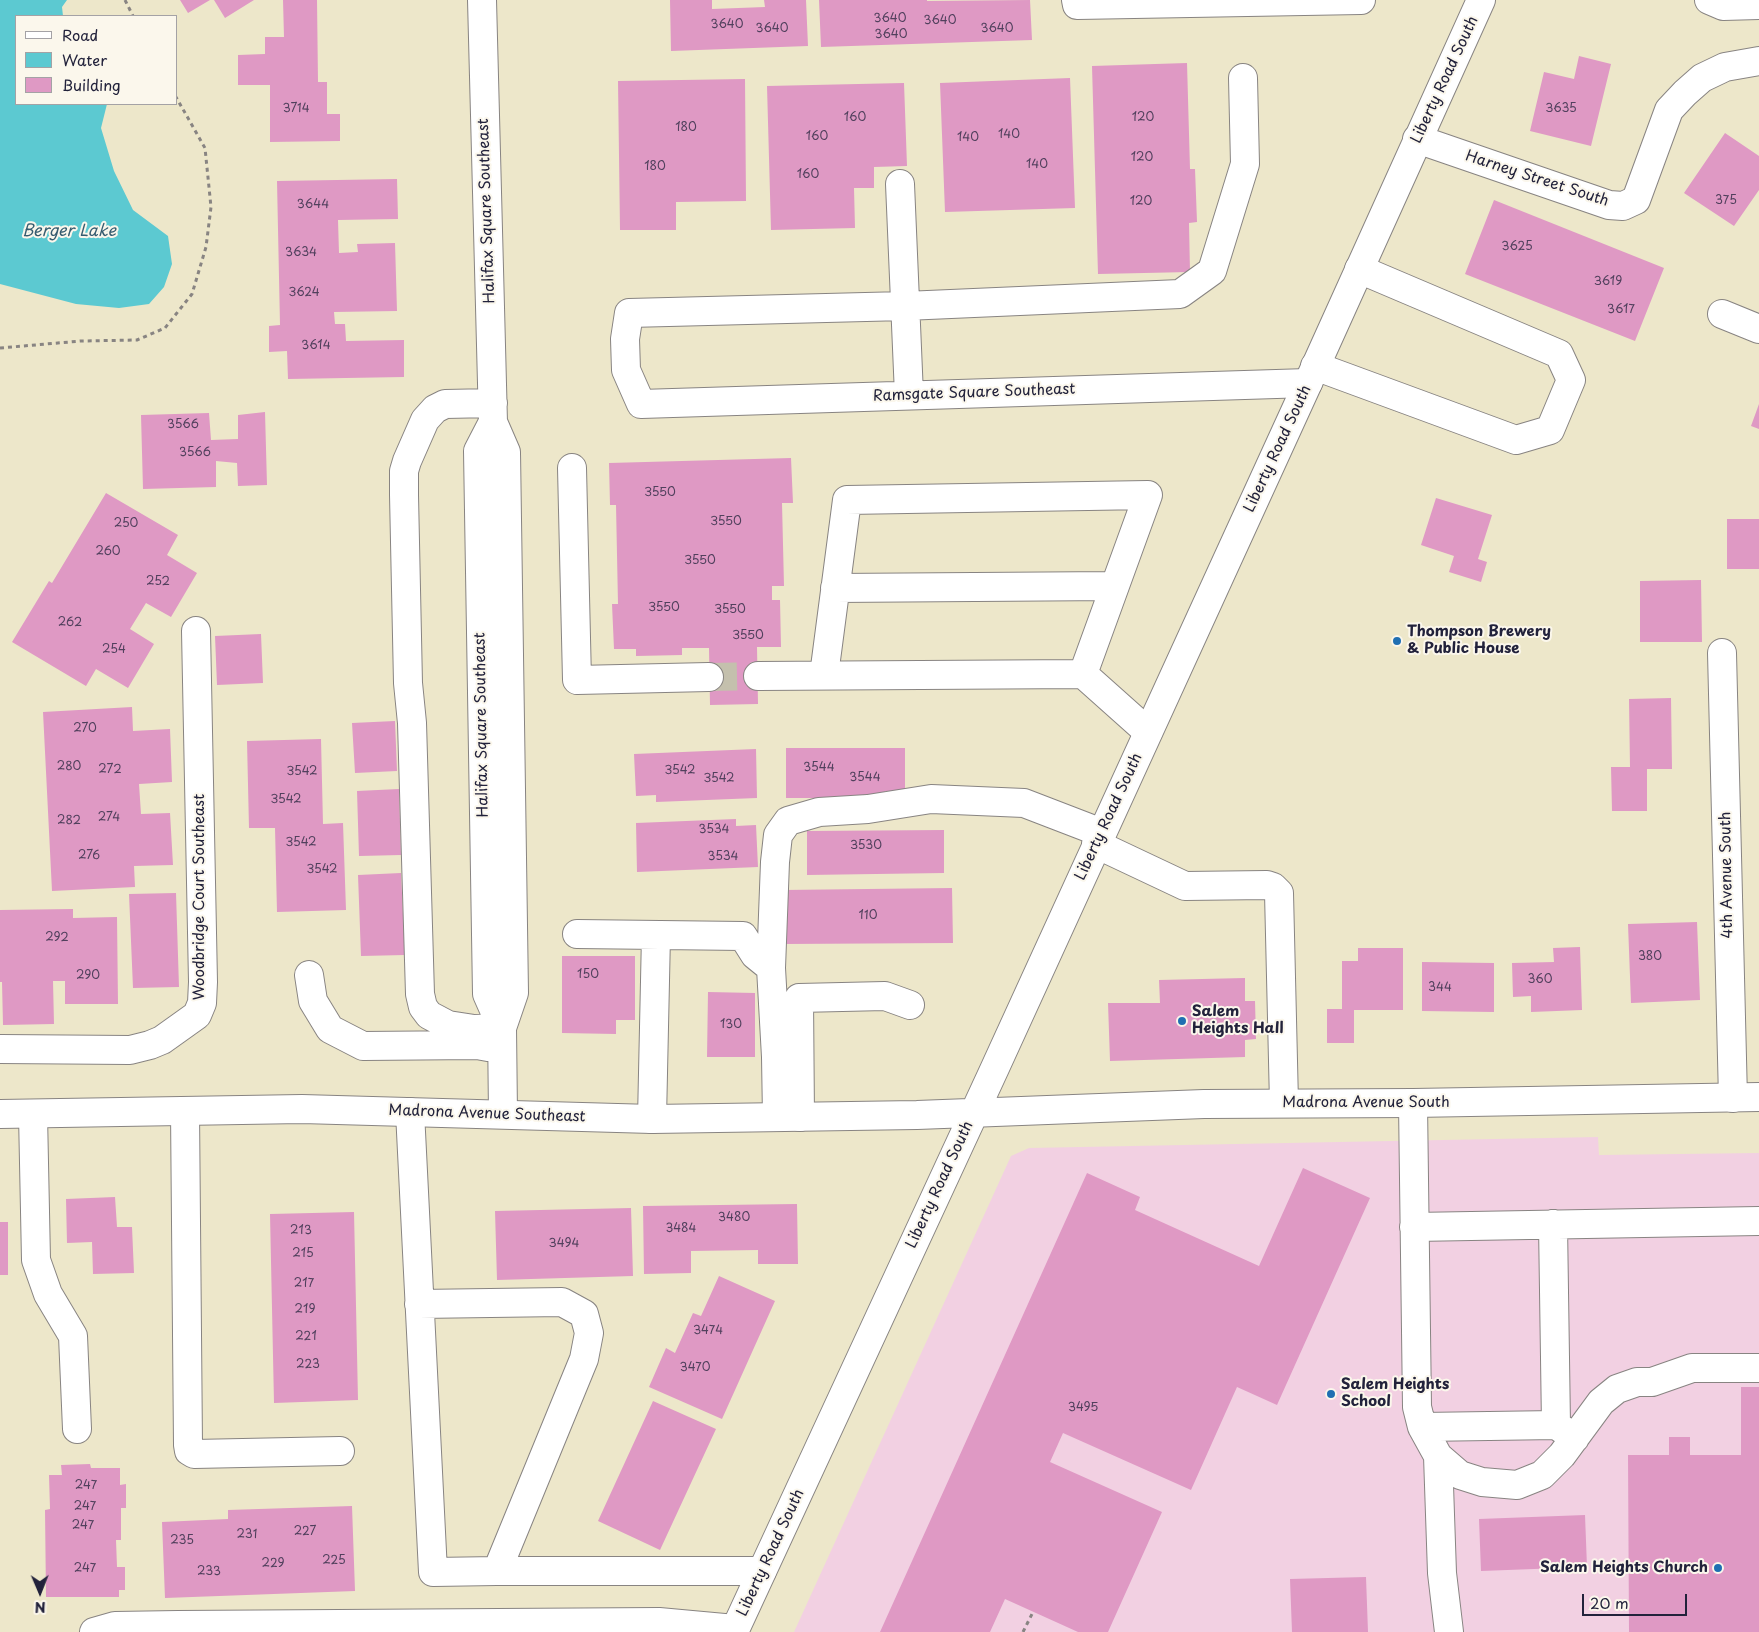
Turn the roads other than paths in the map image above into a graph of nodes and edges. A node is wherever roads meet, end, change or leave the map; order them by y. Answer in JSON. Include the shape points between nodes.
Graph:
{"nodes":[{"id":1,"x":482,"y":0,"type":"edge"},
{"id":2,"x":1076,"y":0,"type":"edge"},
{"id":3,"x":1362,"y":0,"type":"edge"},
{"id":4,"x":1481,"y":0,"type":"edge"},
{"id":5,"x":1709,"y":0,"type":"edge"},
{"id":6,"x":1759,"y":5,"type":"edge"},
{"id":7,"x":1759,"y":60,"type":"edge"},
{"id":8,"x":1243,"y":78,"type":"dead end"},
{"id":9,"x":1418,"y":139,"type":"junction"},
{"id":10,"x":900,"y":184,"type":"dead end"},
{"id":11,"x":1359,"y":269,"type":"junction"},
{"id":12,"x":905,"y":306,"type":"junction"},
{"id":13,"x":1722,"y":314,"type":"dead end"},
{"id":14,"x":1759,"y":329,"type":"edge"},
{"id":15,"x":1312,"y":374,"type":"junction"},
{"id":16,"x":909,"y":396,"type":"junction"},
{"id":17,"x":493,"y":413,"type":"junction"},
{"id":18,"x":572,"y":468,"type":"dead end"},
{"id":19,"x":1114,"y":586,"type":"junction"},
{"id":20,"x":835,"y":588,"type":"junction"},
{"id":21,"x":196,"y":631,"type":"dead end"},
{"id":22,"x":1722,"y":653,"type":"dead end"},
{"id":23,"x":1083,"y":674,"type":"junction"},
{"id":24,"x":824,"y":675,"type":"junction"},
{"id":25,"x":758,"y":676,"type":"tunnel mouth"},
{"id":26,"x":709,"y":677,"type":"tunnel mouth"},
{"id":27,"x":1148,"y":732,"type":"junction"},
{"id":28,"x":1099,"y":839,"type":"junction"},
{"id":29,"x":577,"y":934,"type":"dead end"},
{"id":30,"x":656,"y":935,"type":"junction"},
{"id":31,"x":771,"y":968,"type":"junction"},
{"id":32,"x":309,"y":975,"type":"dead end"},
{"id":33,"x":910,"y":1005,"type":"dead end"},
{"id":34,"x":502,"y":1039,"type":"junction"},
{"id":35,"x":0,"y":1049,"type":"edge"},
{"id":36,"x":1746,"y":1097,"type":"edge"},
{"id":37,"x":1284,"y":1103,"type":"junction"},
{"id":38,"x":1413,"y":1103,"type":"junction"},
{"id":39,"x":186,"y":1111,"type":"junction"},
{"id":40,"x":410,"y":1112,"type":"junction"},
{"id":41,"x":974,"y":1112,"type":"junction"},
{"id":42,"x":0,"y":1114,"type":"edge"},
{"id":43,"x":33,"y":1114,"type":"junction"},
{"id":44,"x":503,"y":1114,"type":"junction"},
{"id":45,"x":788,"y":1117,"type":"junction"},
{"id":46,"x":652,"y":1119,"type":"junction"},
{"id":47,"x":1759,"y":1221,"type":"edge"},
{"id":48,"x":1553,"y":1224,"type":"junction"},
{"id":49,"x":1414,"y":1227,"type":"junction"},
{"id":50,"x":419,"y":1304,"type":"junction"},
{"id":51,"x":1759,"y":1368,"type":"edge"},
{"id":52,"x":1422,"y":1427,"type":"junction"},
{"id":53,"x":77,"y":1429,"type":"dead end"},
{"id":54,"x":1566,"y":1432,"type":"junction"},
{"id":55,"x":340,"y":1451,"type":"dead end"},
{"id":56,"x":1438,"y":1456,"type":"junction"},
{"id":57,"x":497,"y":1571,"type":"junction"},
{"id":58,"x":762,"y":1571,"type":"junction"},
{"id":59,"x":735,"y":1630,"type":"edge"},
{"id":60,"x":94,"y":1632,"type":"edge"},
{"id":61,"x":1449,"y":1632,"type":"edge"}],
"edges":[{"from":1,"to":17,"type":"main road","name":"Halifax Square Southeast"},
{"from":2,"to":3,"type":"main road","via":[[1077,4]]},
{"from":4,"to":9,"type":"main road","name":"Liberty Road South"},
{"from":5,"to":6,"type":"main road","via":[[1723,6]]},
{"from":7,"to":9,"type":"main road","name":"Harney Street South","via":[[1725,67],[1702,78],[1684,92],[1670,110],[1636,200],[1624,206],[1608,205]]},
{"from":8,"to":12,"type":"main road","via":[[1245,164],[1212,271],[1180,294]]},
{"from":9,"to":11,"type":"main road","name":"Liberty Road South"},
{"from":10,"to":12,"type":"main road"},
{"from":11,"to":15,"type":"main road","name":"Liberty Road South"},
{"from":11,"to":15,"type":"main road","via":[[1559,354],[1571,380],[1550,430],[1516,440]]},
{"from":12,"to":16,"type":"main road"},
{"from":12,"to":16,"type":"main road","name":"Ramsgate Square Southeast","via":[[629,313],[625,339],[626,370],[641,404]]},
{"from":13,"to":14,"type":"main road"},
{"from":15,"to":16,"type":"main road","name":"Ramsgate Square Southeast"},
{"from":15,"to":27,"type":"main road","name":"Liberty Road South"},
{"from":17,"to":34,"type":"main road","name":"Halifax Square Southeast","via":[[478,451],[486,994]]},
{"from":17,"to":34,"type":"main road","via":[[445,404],[435,409],[425,420],[404,471],[420,994],[429,1015],[448,1025],[474,1028]]},
{"from":18,"to":26,"type":"main road","via":[[577,680]]},
{"from":19,"to":20,"type":"main road"},
{"from":19,"to":20,"type":"main road","via":[[1148,495],[847,500]]},
{"from":19,"to":23,"type":"main road"},
{"from":20,"to":24,"type":"main road"},
{"from":21,"to":35,"type":"main road","name":"Woodbridge Court Southeast","via":[[203,982],[202,1003],[197,1015],[162,1040],[130,1050]]},
{"from":22,"to":36,"type":"main road","name":"4th Avenue South"},
{"from":23,"to":24,"type":"main road"},
{"from":23,"to":27,"type":"main road"},
{"from":24,"to":25,"type":"main road"},
{"from":27,"to":28,"type":"main road","name":"Liberty Road South"},
{"from":28,"to":31,"type":"main road","via":[[1024,803],[930,799],[868,809],[819,812],[788,821],[778,835],[774,862]]},
{"from":28,"to":37,"type":"main road","via":[[1185,886],[1267,885],[1279,892]]},
{"from":28,"to":41,"type":"main road","name":"Liberty Road South"},
{"from":29,"to":30,"type":"main road"},
{"from":30,"to":31,"type":"main road","via":[[743,936],[755,955]]},
{"from":30,"to":46,"type":"main road"},
{"from":31,"to":45,"type":"main road","via":[[776,1057]]},
{"from":32,"to":34,"type":"main road","via":[[313,1001],[330,1029],[363,1046],[477,1045]]},
{"from":33,"to":45,"type":"main road","via":[[885,996],[799,998]]},
{"from":34,"to":44,"type":"main road","name":"Halifax Square Southeast"},
{"from":36,"to":38,"type":"main road","name":"Madrona Avenue South"},
{"from":37,"to":38,"type":"main road","name":"Madrona Avenue South"},
{"from":37,"to":41,"type":"main road","name":"Madrona Avenue South"},
{"from":38,"to":49,"type":"main road"},
{"from":39,"to":40,"type":"main road","name":"Madrona Avenue Southeast","via":[[302,1109]]},
{"from":39,"to":43,"type":"main road","name":"Madrona Avenue Southeast"},
{"from":39,"to":55,"type":"main road","via":[[189,1451],[194,1454]]},
{"from":40,"to":44,"type":"main road","name":"Madrona Avenue Southeast"},
{"from":40,"to":50,"type":"main road"},
{"from":41,"to":45,"type":"main road","name":"Madrona Avenue Southeast"},
{"from":41,"to":58,"type":"main road","name":"Liberty Road South"},
{"from":42,"to":43,"type":"main road","name":"Madrona Avenue Southeast"},
{"from":43,"to":53,"type":"main road","via":[[36,1260],[48,1294],[73,1336]]},
{"from":44,"to":46,"type":"main road","name":"Madrona Avenue Southeast"},
{"from":45,"to":46,"type":"main road","name":"Madrona Avenue Southeast"},
{"from":47,"to":48,"type":"main road"},
{"from":48,"to":49,"type":"main road"},
{"from":48,"to":54,"type":"main road"},
{"from":49,"to":52,"type":"main road","via":[[1417,1406]]},
{"from":50,"to":57,"type":"main road","via":[[433,1572]]},
{"from":50,"to":57,"type":"main road","via":[[562,1302],[584,1314],[590,1333],[584,1359]]},
{"from":51,"to":54,"type":"main road","via":[[1692,1368],[1652,1382],[1637,1382],[1617,1389]]},
{"from":52,"to":54,"type":"main road"},
{"from":52,"to":56,"type":"main road"},
{"from":54,"to":56,"type":"main road","via":[[1562,1455],[1542,1475],[1517,1485],[1482,1482],[1460,1475]]},
{"from":56,"to":61,"type":"main road","via":[[1442,1573]]},
{"from":57,"to":58,"type":"main road"},
{"from":58,"to":59,"type":"main road","name":"Liberty Road South"},
{"from":59,"to":60,"type":"main road","via":[[649,1622],[124,1626]]}]}
